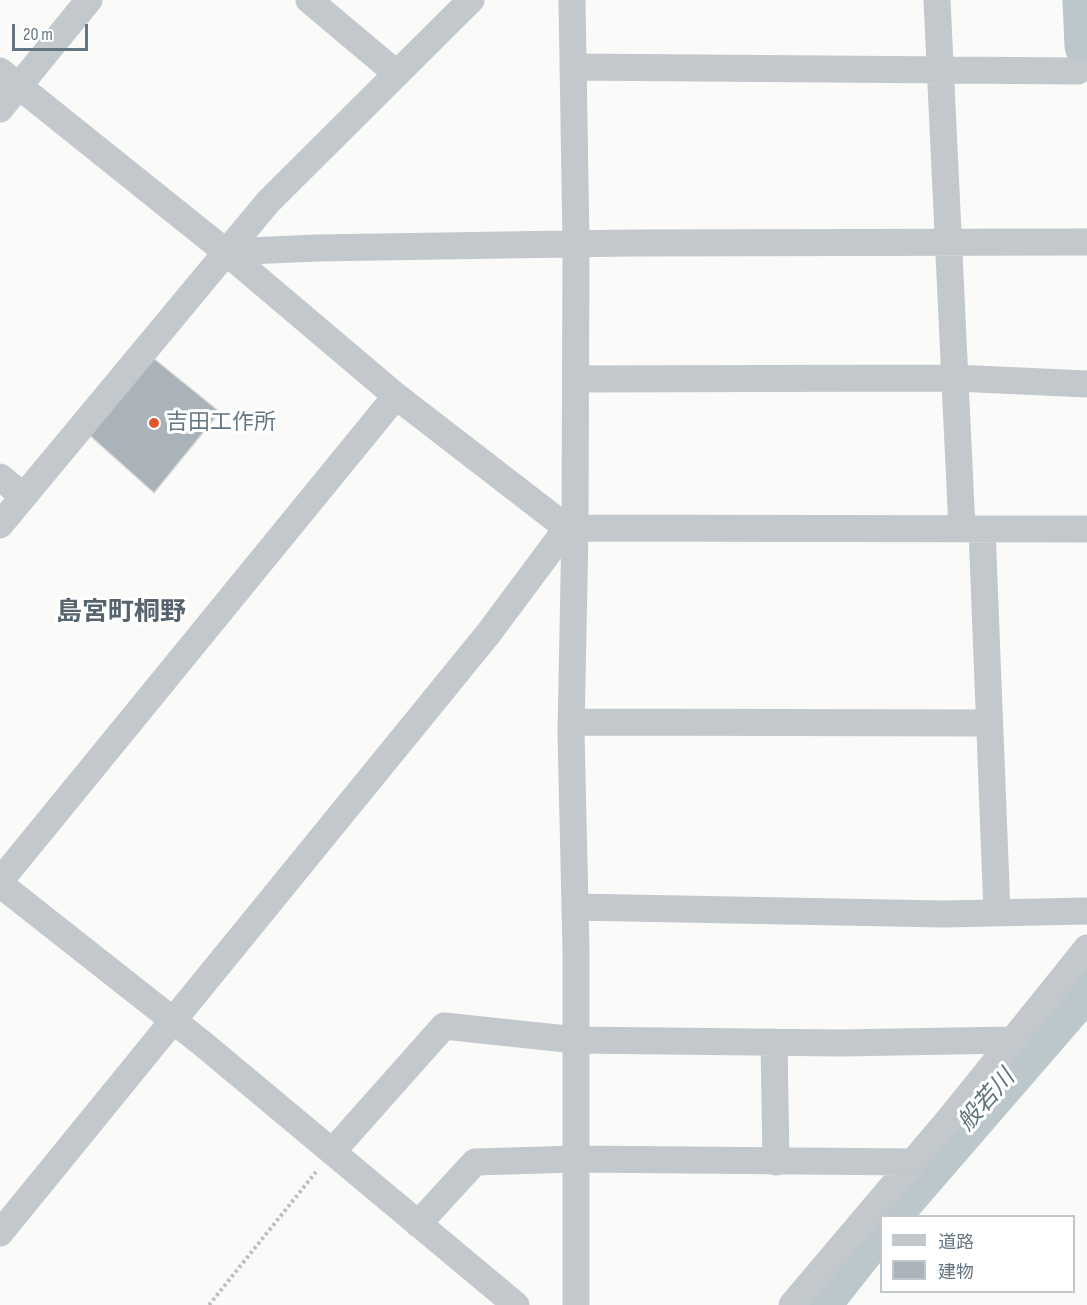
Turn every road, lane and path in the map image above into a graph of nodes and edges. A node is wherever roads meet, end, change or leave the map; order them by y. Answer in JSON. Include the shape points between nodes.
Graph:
{"nodes":[{"id":1,"x":89,"y":0,"type":"edge"},
{"id":2,"x":309,"y":0,"type":"edge"},
{"id":3,"x":471,"y":0,"type":"edge"},
{"id":4,"x":572,"y":0,"type":"edge"},
{"id":5,"x":937,"y":0,"type":"edge"},
{"id":6,"x":573,"y":67,"type":"junction"},
{"id":7,"x":940,"y":69,"type":"junction"},
{"id":8,"x":1078,"y":71,"type":"dead end"},
{"id":9,"x":397,"y":74,"type":"junction"},
{"id":10,"x":9,"y":78,"type":"edge"},
{"id":11,"x":0,"y":109,"type":"edge"},
{"id":12,"x":1087,"y":242,"type":"edge"},
{"id":13,"x":576,"y":243,"type":"junction"},
{"id":14,"x":950,"y":244,"type":"junction"},
{"id":15,"x":226,"y":252,"type":"junction"},
{"id":16,"x":955,"y":378,"type":"junction"},
{"id":17,"x":576,"y":380,"type":"junction"},
{"id":18,"x":1087,"y":384,"type":"edge"},
{"id":19,"x":396,"y":396,"type":"junction"},
{"id":20,"x":0,"y":477,"type":"edge"},
{"id":21,"x":23,"y":496,"type":"junction"},
{"id":22,"x":0,"y":525,"type":"edge"},
{"id":23,"x":571,"y":529,"type":"junction"},
{"id":24,"x":972,"y":529,"type":"junction"},
{"id":25,"x":1087,"y":529,"type":"edge"},
{"id":26,"x":571,"y":722,"type":"junction"},
{"id":27,"x":988,"y":723,"type":"junction"},
{"id":28,"x":0,"y":882,"type":"edge"},
{"id":29,"x":575,"y":907,"type":"junction"},
{"id":30,"x":1087,"y":911,"type":"edge"},
{"id":31,"x":997,"y":912,"type":"junction"},
{"id":32,"x":1087,"y":948,"type":"edge"},
{"id":33,"x":173,"y":1020,"type":"junction"},
{"id":34,"x":576,"y":1040,"type":"junction"},
{"id":35,"x":1011,"y":1040,"type":"junction"},
{"id":36,"x":774,"y":1042,"type":"junction"},
{"id":37,"x":332,"y":1152,"type":"junction"},
{"id":38,"x":576,"y":1159,"type":"junction"},
{"id":39,"x":776,"y":1162,"type":"junction"},
{"id":40,"x":912,"y":1162,"type":"junction"},
{"id":41,"x":418,"y":1224,"type":"junction"},
{"id":42,"x":0,"y":1233,"type":"edge"},
{"id":43,"x":209,"y":1305,"type":"edge"},
{"id":44,"x":516,"y":1305,"type":"edge"},
{"id":45,"x":576,"y":1305,"type":"edge"},
{"id":46,"x":792,"y":1305,"type":"edge"}],
"edges":[{"from":1,"to":10,"type":"street"},
{"from":2,"to":9,"type":"street"},
{"from":3,"to":9,"type":"street"},
{"from":4,"to":6,"type":"street"},
{"from":5,"to":7,"type":"street"},
{"from":6,"to":7,"type":"street"},
{"from":6,"to":13,"type":"street"},
{"from":7,"to":8,"type":"street"},
{"from":7,"to":14,"type":"street"},
{"from":9,"to":15,"type":"street","via":[[267,202]]},
{"from":10,"to":11,"type":"street"},
{"from":10,"to":15,"type":"street"},
{"from":12,"to":14,"type":"street"},
{"from":13,"to":14,"type":"street"},
{"from":13,"to":15,"type":"street"},
{"from":13,"to":17,"type":"street"},
{"from":14,"to":16,"type":"street"},
{"from":15,"to":19,"type":"street"},
{"from":15,"to":21,"type":"street"},
{"from":16,"to":17,"type":"street"},
{"from":16,"to":18,"type":"street"},
{"from":16,"to":24,"type":"street"},
{"from":17,"to":23,"type":"street"},
{"from":19,"to":23,"type":"street"},
{"from":19,"to":28,"type":"street"},
{"from":20,"to":21,"type":"street"},
{"from":21,"to":22,"type":"street"},
{"from":23,"to":24,"type":"street"},
{"from":23,"to":26,"type":"street"},
{"from":23,"to":33,"type":"street"},
{"from":24,"to":25,"type":"street"},
{"from":24,"to":27,"type":"street"},
{"from":26,"to":27,"type":"street"},
{"from":26,"to":29,"type":"street"},
{"from":27,"to":31,"type":"street"},
{"from":28,"to":33,"type":"street"},
{"from":29,"to":31,"type":"street"},
{"from":29,"to":34,"type":"street"},
{"from":30,"to":31,"type":"street"},
{"from":32,"to":35,"type":"street"},
{"from":33,"to":37,"type":"street"},
{"from":33,"to":42,"type":"street"},
{"from":34,"to":36,"type":"street"},
{"from":34,"to":37,"type":"street","via":[[444,1026]]},
{"from":34,"to":38,"type":"street"},
{"from":35,"to":36,"type":"street"},
{"from":35,"to":40,"type":"street"},
{"from":36,"to":39,"type":"street"},
{"from":37,"to":41,"type":"street"},
{"from":37,"to":43,"type":"path"},
{"from":38,"to":39,"type":"street"},
{"from":38,"to":41,"type":"street","via":[[475,1162]]},
{"from":38,"to":45,"type":"street"},
{"from":39,"to":40,"type":"street"},
{"from":40,"to":46,"type":"street"},
{"from":41,"to":44,"type":"street"}]}
